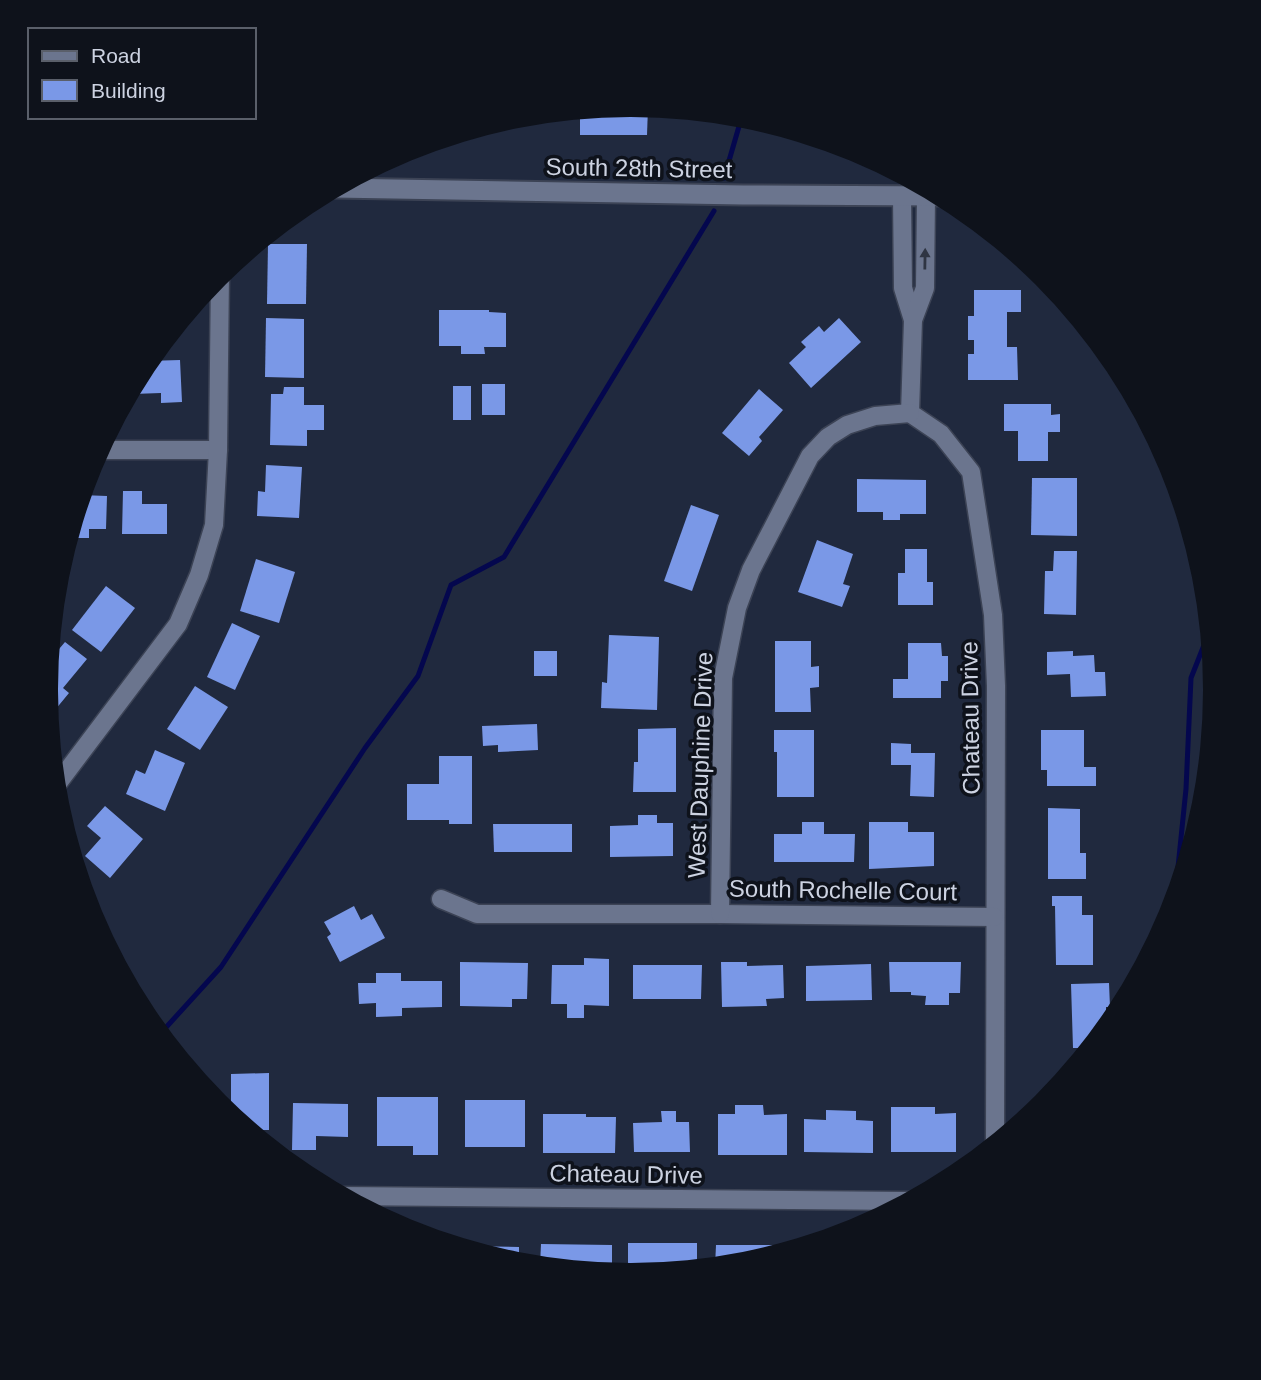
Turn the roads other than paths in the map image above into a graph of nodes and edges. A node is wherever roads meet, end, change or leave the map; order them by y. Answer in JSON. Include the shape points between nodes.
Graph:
{"nodes":[{"id":1,"x":354,"y":188,"type":"edge"},
{"id":2,"x":902,"y":196,"type":"junction"},
{"id":3,"x":920,"y":196,"type":"edge"},
{"id":4,"x":933,"y":204,"type":"edge"},
{"id":5,"x":219,"y":292,"type":"edge"},
{"id":6,"x":914,"y":320,"type":"junction"},
{"id":7,"x":910,"y":413,"type":"junction"},
{"id":8,"x":111,"y":450,"type":"edge"},
{"id":9,"x":218,"y":450,"type":"junction"},
{"id":10,"x":65,"y":774,"type":"edge"},
{"id":11,"x":441,"y":899,"type":"dead end"},
{"id":12,"x":720,"y":914,"type":"junction"},
{"id":13,"x":994,"y":917,"type":"junction"},
{"id":14,"x":995,"y":1131,"type":"edge"},
{"id":15,"x":363,"y":1196,"type":"edge"},
{"id":16,"x":890,"y":1201,"type":"edge"}],
"edges":[{"from":1,"to":2,"type":"street","name":"South 28th Street"},
{"from":2,"to":3,"type":"street","name":"South 28th Street"},
{"from":2,"to":6,"type":"street","via":[[903,288]]},
{"from":6,"to":4,"type":"street","one_way":true,"via":[[925,288]]},
{"from":5,"to":9,"type":"street"},
{"from":6,"to":7,"type":"street"},
{"from":7,"to":12,"type":"street","name":"West Dauphine Drive","via":[[875,416],[828,437],[810,456],[751,570],[723,678]]},
{"from":7,"to":13,"type":"street","name":"Chateau Drive","via":[[941,434],[971,472],[983,540],[996,686]]},
{"from":8,"to":9,"type":"street"},
{"from":9,"to":10,"type":"street","via":[[214,525],[178,624]]},
{"from":11,"to":12,"type":"street","name":"South Rochelle Court","via":[[477,914]]},
{"from":12,"to":13,"type":"street","name":"South Rochelle Court"},
{"from":13,"to":14,"type":"street","name":"Chateau Drive"},
{"from":15,"to":16,"type":"street","name":"Chateau Drive"}]}
